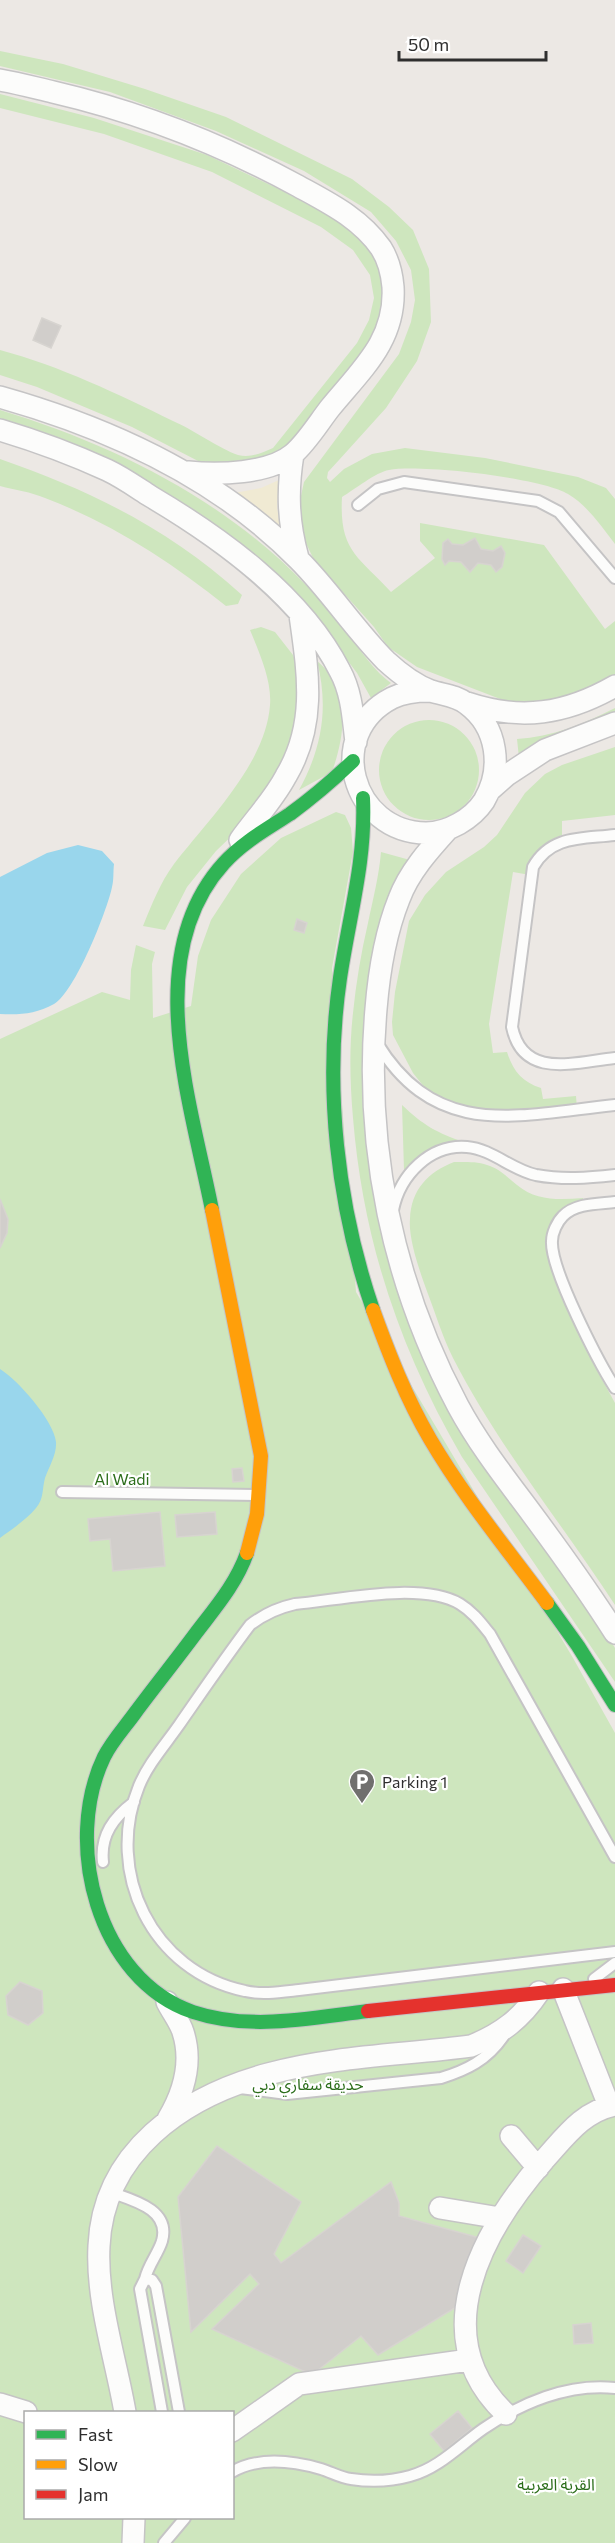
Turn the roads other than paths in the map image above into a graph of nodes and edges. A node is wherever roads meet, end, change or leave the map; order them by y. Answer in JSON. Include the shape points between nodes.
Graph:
{"nodes":[{"id":1,"x":0,"y":80,"type":"edge"},
{"id":2,"x":0,"y":397,"type":"edge"},
{"id":3,"x":0,"y":430,"type":"edge"},
{"id":4,"x":293,"y":454,"type":"junction"},
{"id":5,"x":185,"y":472,"type":"junction"},
{"id":6,"x":358,"y":505,"type":"dead end"},
{"id":7,"x":298,"y":558,"type":"junction"},
{"id":8,"x":615,"y":578,"type":"edge"},
{"id":9,"x":300,"y":614,"type":"junction"},
{"id":10,"x":615,"y":686,"type":"edge"},
{"id":11,"x":430,"y":690,"type":"junction"},
{"id":12,"x":467,"y":703,"type":"junction"},
{"id":13,"x":615,"y":723,"type":"edge"},
{"id":14,"x":354,"y":751,"type":"junction"},
{"id":15,"x":490,"y":791,"type":"junction"},
{"id":16,"x":363,"y":798,"type":"junction"},
{"id":17,"x":448,"y":829,"type":"junction"},
{"id":18,"x":615,"y":835,"type":"edge"},
{"id":19,"x":224,"y":864,"type":"junction"},
{"id":20,"x":374,"y":1038,"type":"junction"},
{"id":21,"x":615,"y":1058,"type":"edge"},
{"id":22,"x":615,"y":1105,"type":"edge"},
{"id":23,"x":615,"y":1175,"type":"edge"},
{"id":24,"x":615,"y":1202,"type":"edge"},
{"id":25,"x":390,"y":1225,"type":"junction"},
{"id":26,"x":615,"y":1388,"type":"edge"},
{"id":27,"x":62,"y":1492,"type":"dead end"},
{"id":28,"x":261,"y":1496,"type":"junction"},
{"id":29,"x":615,"y":1633,"type":"edge"},
{"id":30,"x":615,"y":1705,"type":"edge"},
{"id":31,"x":134,"y":1802,"type":"junction"},
{"id":32,"x":615,"y":1857,"type":"edge"},
{"id":33,"x":104,"y":1874,"type":"dead end"},
{"id":34,"x":615,"y":1952,"type":"edge"},
{"id":35,"x":138,"y":1957,"type":"dead end"},
{"id":36,"x":615,"y":1963,"type":"edge"},
{"id":37,"x":615,"y":1985,"type":"edge"},
{"id":38,"x":572,"y":1988,"type":"junction"},
{"id":39,"x":539,"y":1992,"type":"junction"},
{"id":40,"x":167,"y":2002,"type":"junction"},
{"id":41,"x":612,"y":2106,"type":"edge"},
{"id":42,"x":164,"y":2125,"type":"junction"},
{"id":43,"x":511,"y":2136,"type":"dead end"},
{"id":44,"x":538,"y":2168,"type":"junction"},
{"id":45,"x":110,"y":2192,"type":"junction"},
{"id":46,"x":440,"y":2208,"type":"dead end"},
{"id":47,"x":500,"y":2218,"type":"junction"},
{"id":48,"x":145,"y":2279,"type":"junction"},
{"id":49,"x":469,"y":2360,"type":"junction"},
{"id":50,"x":615,"y":2388,"type":"edge"},
{"id":51,"x":0,"y":2404,"type":"edge"},
{"id":52,"x":24,"y":2411,"type":"edge"},
{"id":53,"x":125,"y":2411,"type":"edge"},
{"id":54,"x":162,"y":2411,"type":"edge"},
{"id":55,"x":179,"y":2411,"type":"edge"},
{"id":56,"x":506,"y":2414,"type":"junction"},
{"id":57,"x":234,"y":2430,"type":"edge"},
{"id":58,"x":234,"y":2471,"type":"edge"},
{"id":59,"x":134,"y":2519,"type":"edge"},
{"id":60,"x":183,"y":2519,"type":"edge"},
{"id":61,"x":133,"y":2543,"type":"edge"},
{"id":62,"x":164,"y":2543,"type":"edge"}],
"edges":[{"from":1,"to":4,"type":"street","via":[[94,102],[180,130],[262,166],[342,210],[382,250],[392,277],[394,307],[386,335]]},
{"from":2,"to":5,"type":"street","via":[[54,412],[121,439]]},
{"from":3,"to":9,"type":"street","via":[[46,444],[109,471],[169,507],[242,559]]},
{"from":4,"to":5,"type":"street","via":[[240,473]]},
{"from":4,"to":7,"type":"street","via":[[288,507]]},
{"from":5,"to":7,"type":"street"},
{"from":6,"to":8,"type":"lane","via":[[378,489],[404,482],[538,501],[560,512]]},
{"from":7,"to":11,"type":"street","via":[[386,661]]},
{"from":9,"to":14,"type":"street","via":[[341,673],[352,706]]},
{"from":9,"to":19,"type":"street","via":[[309,703],[302,741],[286,777]]},
{"from":10,"to":12,"type":"street","via":[[564,708],[540,713],[490,711]]},
{"from":11,"to":12,"type":"street"},
{"from":11,"to":14,"type":"street","via":[[392,698],[376,709],[363,724]]},
{"from":12,"to":15,"type":"street","via":[[491,734],[496,762]]},
{"from":13,"to":15,"type":"street","via":[[545,750]]},
{"from":14,"to":16,"type":"street","via":[[355,780]]},
{"from":14,"to":19,"type":"street","via":[[310,799],[255,836]]},
{"from":15,"to":17,"type":"street","via":[[480,807]]},
{"from":16,"to":17,"type":"street","via":[[375,814],[391,825],[429,833]]},
{"from":16,"to":30,"type":"street","via":[[365,843],[342,962],[334,1039],[335,1116],[344,1192],[360,1267],[384,1341],[415,1411],[448,1468],[553,1609]]},
{"from":17,"to":20,"type":"street","via":[[420,861],[399,897],[386,937]]},
{"from":18,"to":21,"type":"lane","via":[[558,842],[547,848],[533,867],[512,1027],[522,1052],[545,1064]]},
{"from":19,"to":28,"type":"street","via":[[204,890],[190,919],[179,960],[175,1010],[261,1456]]},
{"from":20,"to":22,"type":"lane","via":[[393,1069],[410,1085],[451,1109],[487,1116]]},
{"from":20,"to":25,"type":"street","via":[[373,1101],[378,1163]]},
{"from":23,"to":25,"type":"lane","via":[[581,1179],[534,1175],[468,1147],[442,1150],[419,1162],[404,1179]]},
{"from":24,"to":26,"type":"lane","via":[[575,1208],[563,1216],[552,1241],[558,1268],[580,1323]]},
{"from":25,"to":29,"type":"street","via":[[407,1288],[430,1349],[459,1408],[493,1463]]},
{"from":27,"to":28,"type":"lane"},
{"from":28,"to":40,"type":"street","via":[[254,1534],[240,1571],[120,1733],[105,1756],[92,1790],[86,1826],[95,1897],[122,1957],[142,1982]]},
{"from":31,"to":32,"type":"lane","via":[[145,1773],[250,1625],[263,1615],[295,1604],[420,1592],[461,1605],[490,1634]]},
{"from":31,"to":33,"type":"lane","via":[[117,1815],[106,1833],[102,1853]]},
{"from":31,"to":34,"type":"lane","via":[[128,1830],[128,1860],[141,1910],[167,1948],[203,1977],[224,1986],[270,1993]]},
{"from":35,"to":40,"type":"lane"},
{"from":36,"to":38,"type":"lane"},
{"from":37,"to":38,"type":"street"},
{"from":38,"to":39,"type":"street"},
{"from":38,"to":41,"type":"street"},
{"from":39,"to":40,"type":"street","via":[[262,2023],[229,2021]]},
{"from":39,"to":42,"type":"street","via":[[510,2026],[471,2046],[309,2065],[267,2074],[196,2104]]},
{"from":40,"to":42,"type":"street","via":[[183,2032],[188,2064],[181,2097]]},
{"from":41,"to":44,"type":"street","via":[[595,2111],[578,2123]]},
{"from":42,"to":45,"type":"street","via":[[126,2161]]},
{"from":43,"to":44,"type":"street"},
{"from":44,"to":47,"type":"street"},
{"from":45,"to":48,"type":"lane","via":[[147,2206],[160,2221],[162,2241]]},
{"from":45,"to":53,"type":"street","via":[[98,2248]]},
{"from":46,"to":47,"type":"street"},
{"from":47,"to":49,"type":"street","via":[[482,2252],[470,2289],[465,2327]]},
{"from":48,"to":54,"type":"lane","via":[[140,2289]]},
{"from":48,"to":55,"type":"lane","via":[[155,2283]]},
{"from":49,"to":56,"type":"street","via":[[482,2387]]},
{"from":49,"to":57,"type":"street","via":[[299,2384]]},
{"from":50,"to":56,"type":"lane","via":[[570,2390],[537,2399]]},
{"from":51,"to":52,"type":"street"},
{"from":56,"to":58,"type":"lane","via":[[439,2463],[411,2476],[381,2481],[351,2479],[295,2463],[266,2462]]},
{"from":59,"to":61,"type":"street"},
{"from":60,"to":62,"type":"lane"}]}
